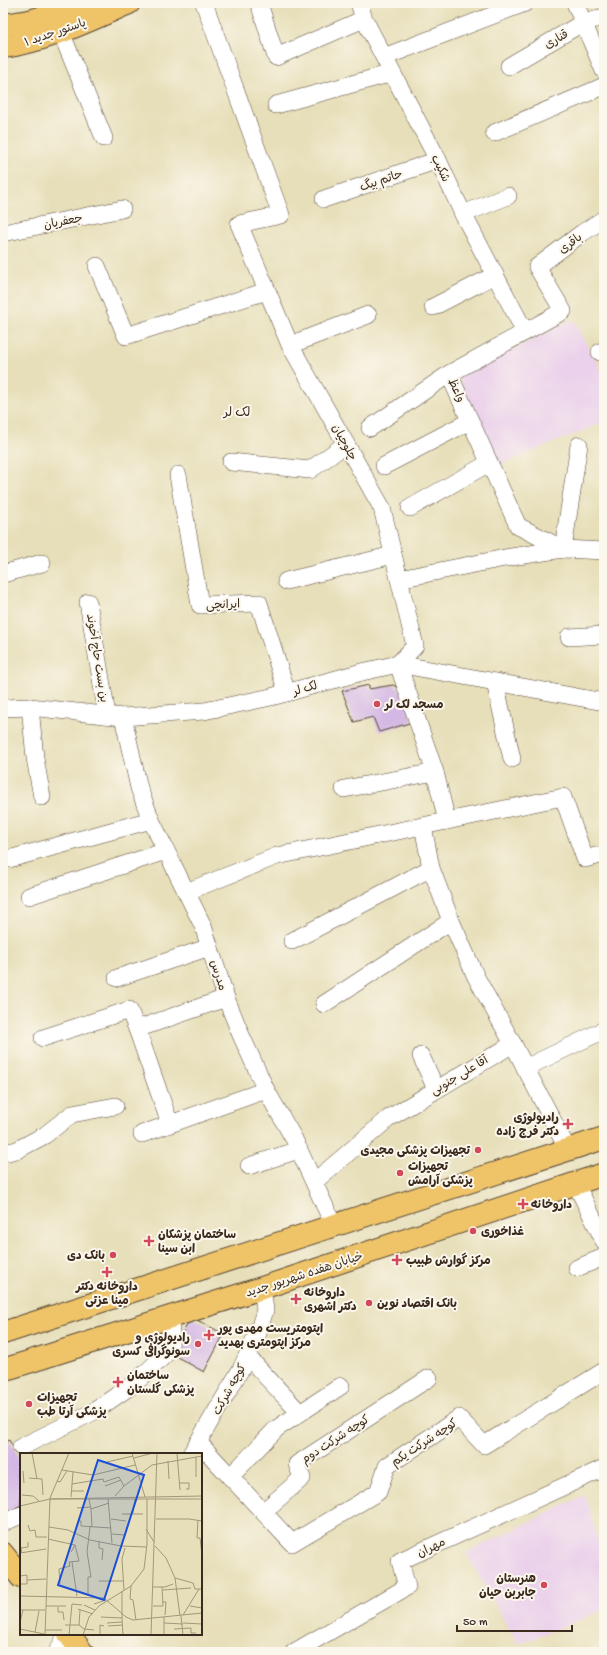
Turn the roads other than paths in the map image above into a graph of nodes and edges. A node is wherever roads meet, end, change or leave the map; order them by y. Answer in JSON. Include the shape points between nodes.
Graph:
{"nodes":[{"id":1,"x":107,"y":3,"type":"edge"},
{"id":2,"x":129,"y":3,"type":"edge"},
{"id":3,"x":204,"y":3,"type":"edge"},
{"id":4,"x":259,"y":3,"type":"edge"},
{"id":5,"x":359,"y":3,"type":"edge"},
{"id":6,"x":525,"y":3,"type":"edge"},
{"id":7,"x":575,"y":3,"type":"edge"},
{"id":8,"x":604,"y":17,"type":"edge"},
{"id":9,"x":364,"y":19,"type":"junction"},
{"id":10,"x":584,"y":22,"type":"junction"},
{"id":11,"x":3,"y":25,"type":"edge"},
{"id":12,"x":61,"y":32,"type":"junction"},
{"id":13,"x":3,"y":47,"type":"edge"},
{"id":14,"x":384,"y":57,"type":"junction"},
{"id":15,"x":509,"y":66,"type":"dead end"},
{"id":16,"x":604,"y":71,"type":"edge"},
{"id":17,"x":392,"y":73,"type":"junction"},
{"id":18,"x":604,"y":86,"type":"edge"},
{"id":19,"x":276,"y":105,"type":"dead end"},
{"id":20,"x":494,"y":133,"type":"dead end"},
{"id":21,"x":104,"y":138,"type":"dead end"},
{"id":22,"x":438,"y":160,"type":"junction"},
{"id":23,"x":508,"y":196,"type":"dead end"},
{"id":24,"x":324,"y":199,"type":"dead end"},
{"id":25,"x":122,"y":209,"type":"dead end"},
{"id":26,"x":463,"y":214,"type":"junction"},
{"id":27,"x":604,"y":220,"type":"edge"},
{"id":28,"x":3,"y":233,"type":"edge"},
{"id":29,"x":97,"y":266,"type":"dead end"},
{"id":30,"x":537,"y":267,"type":"joint"},
{"id":31,"x":495,"y":275,"type":"junction"},
{"id":32,"x":267,"y":291,"type":"junction"},
{"id":33,"x":433,"y":307,"type":"dead end"},
{"id":34,"x":368,"y":315,"type":"dead end"},
{"id":35,"x":525,"y":332,"type":"junction"},
{"id":36,"x":290,"y":345,"type":"junction"},
{"id":37,"x":449,"y":374,"type":"junction"},
{"id":38,"x":470,"y":421,"type":"junction"},
{"id":39,"x":370,"y":428,"type":"dead end"},
{"id":40,"x":346,"y":444,"type":"junction"},
{"id":41,"x":578,"y":445,"type":"dead end"},
{"id":42,"x":231,"y":462,"type":"dead end"},
{"id":43,"x":489,"y":462,"type":"junction"},
{"id":44,"x":384,"y":466,"type":"dead end"},
{"id":45,"x":178,"y":475,"type":"dead end"},
{"id":46,"x":410,"y":508,"type":"dead end"},
{"id":47,"x":563,"y":549,"type":"junction"},
{"id":48,"x":604,"y":551,"type":"edge"},
{"id":49,"x":393,"y":555,"type":"junction"},
{"id":50,"x":42,"y":563,"type":"dead end"},
{"id":51,"x":3,"y":574,"type":"edge"},
{"id":52,"x":399,"y":579,"type":"junction"},
{"id":53,"x":286,"y":581,"type":"dead end"},
{"id":54,"x":88,"y":602,"type":"dead end"},
{"id":55,"x":604,"y":635,"type":"edge"},
{"id":56,"x":569,"y":637,"type":"dead end"},
{"id":57,"x":398,"y":664,"type":"junction"},
{"id":58,"x":495,"y":682,"type":"junction"},
{"id":59,"x":287,"y":693,"type":"junction"},
{"id":60,"x":604,"y":702,"type":"edge"},
{"id":61,"x":30,"y":707,"type":"junction"},
{"id":62,"x":3,"y":708,"type":"edge"},
{"id":63,"x":115,"y":716,"type":"junction"},
{"id":64,"x":512,"y":759,"type":"dead end"},
{"id":65,"x":435,"y":772,"type":"junction"},
{"id":66,"x":344,"y":789,"type":"dead end"},
{"id":67,"x":42,"y":797,"type":"dead end"},
{"id":68,"x":151,"y":820,"type":"junction"},
{"id":69,"x":447,"y":821,"type":"junction"},
{"id":70,"x":423,"y":826,"type":"junction"},
{"id":71,"x":166,"y":851,"type":"junction"},
{"id":72,"x":604,"y":854,"type":"edge"},
{"id":73,"x":9,"y":859,"type":"dead end"},
{"id":74,"x":431,"y":868,"type":"junction"},
{"id":75,"x":186,"y":892,"type":"junction"},
{"id":76,"x":29,"y":896,"type":"dead end"},
{"id":77,"x":451,"y":921,"type":"junction"},
{"id":78,"x":292,"y":941,"type":"dead end"},
{"id":79,"x":210,"y":947,"type":"junction"},
{"id":80,"x":118,"y":978,"type":"dead end"},
{"id":81,"x":226,"y":998,"type":"junction"},
{"id":82,"x":324,"y":1004,"type":"dead end"},
{"id":83,"x":137,"y":1029,"type":"junction"},
{"id":84,"x":604,"y":1030,"type":"edge"},
{"id":85,"x":43,"y":1038,"type":"dead end"},
{"id":86,"x":513,"y":1044,"type":"junction"},
{"id":87,"x":420,"y":1056,"type":"dead end"},
{"id":88,"x":525,"y":1068,"type":"junction"},
{"id":89,"x":436,"y":1089,"type":"junction"},
{"id":90,"x":266,"y":1090,"type":"junction"},
{"id":91,"x":114,"y":1106,"type":"dead end"},
{"id":92,"x":170,"y":1124,"type":"junction"},
{"id":93,"x":142,"y":1134,"type":"dead end"},
{"id":94,"x":604,"y":1138,"type":"edge"},
{"id":95,"x":299,"y":1150,"type":"junction"},
{"id":96,"x":568,"y":1150,"type":"junction"},
{"id":97,"x":3,"y":1153,"type":"edge"},
{"id":98,"x":250,"y":1166,"type":"dead end"},
{"id":99,"x":604,"y":1174,"type":"edge"},
{"id":100,"x":314,"y":1182,"type":"junction"},
{"id":101,"x":576,"y":1184,"type":"junction"},
{"id":102,"x":334,"y":1226,"type":"junction"},
{"id":103,"x":604,"y":1241,"type":"edge"},
{"id":104,"x":604,"y":1257,"type":"edge"},
{"id":105,"x":577,"y":1268,"type":"dead end"},
{"id":106,"x":262,"y":1288,"type":"junction"},
{"id":107,"x":171,"y":1317,"type":"junction"},
{"id":108,"x":7,"y":1329,"type":"edge"},
{"id":109,"x":247,"y":1356,"type":"junction"},
{"id":110,"x":3,"y":1370,"type":"edge"},
{"id":111,"x":604,"y":1371,"type":"edge"},
{"id":112,"x":429,"y":1378,"type":"dead end"},
{"id":113,"x":341,"y":1386,"type":"dead end"},
{"id":114,"x":300,"y":1413,"type":"junction"},
{"id":115,"x":21,"y":1447,"type":"dead end"},
{"id":116,"x":195,"y":1448,"type":"edge"},
{"id":117,"x":202,"y":1454,"type":"edge"},
{"id":118,"x":604,"y":1468,"type":"edge"},
{"id":119,"x":230,"y":1477,"type":"junction"},
{"id":120,"x":263,"y":1512,"type":"junction"},
{"id":121,"x":20,"y":1515,"type":"edge"},
{"id":122,"x":3,"y":1523,"type":"edge"},
{"id":123,"x":292,"y":1543,"type":"joint"},
{"id":124,"x":3,"y":1554,"type":"edge"},
{"id":125,"x":20,"y":1576,"type":"edge"},
{"id":126,"x":67,"y":1635,"type":"edge"},
{"id":127,"x":69,"y":1635,"type":"edge"},
{"id":128,"x":57,"y":1652,"type":"edge"},
{"id":129,"x":82,"y":1652,"type":"edge"},
{"id":130,"x":294,"y":1652,"type":"edge"}],
"edges":[{"from":1,"to":11,"type":"main road","name":"پاستور جدید ۱"},
{"from":2,"to":12,"type":"main road","name":"پاستور جدید ۱"},
{"from":3,"to":32,"type":"street","name":"چلوچیان","via":[[281,215],[238,224]]},
{"from":4,"to":9,"type":"street","via":[[276,57]]},
{"from":5,"to":9,"type":"street","name":"شکیب"},
{"from":6,"to":14,"type":"street"},
{"from":7,"to":10,"type":"street"},
{"from":8,"to":10,"type":"street","name":"قناری"},
{"from":9,"to":14,"type":"street","name":"شکیب"},
{"from":10,"to":15,"type":"street","name":"قناری"},
{"from":10,"to":16,"type":"street"},
{"from":12,"to":13,"type":"main road","name":"پاستور جدید ۱"},
{"from":12,"to":21,"type":"street"},
{"from":14,"to":17,"type":"street","name":"شکیب"},
{"from":17,"to":19,"type":"street"},
{"from":17,"to":22,"type":"street","name":"شکیب"},
{"from":18,"to":20,"type":"street"},
{"from":22,"to":24,"type":"street","name":"حاتم بیگ"},
{"from":22,"to":26,"type":"street","name":"شکیب"},
{"from":23,"to":26,"type":"street"},
{"from":25,"to":28,"type":"street","name":"جعفریان"},
{"from":26,"to":31,"type":"street","name":"شکیب"},
{"from":27,"to":30,"type":"street","name":"باقری"},
{"from":29,"to":32,"type":"street","via":[[126,336]]},
{"from":30,"to":35,"type":"street","name":"واعظ","via":[[563,311]]},
{"from":31,"to":33,"type":"street"},
{"from":31,"to":35,"type":"street","name":"شکیب"},
{"from":32,"to":36,"type":"street","name":"چلوچیان"},
{"from":34,"to":36,"type":"street"},
{"from":35,"to":37,"type":"street","name":"واعظ"},
{"from":36,"to":40,"type":"street","name":"چلوچیان"},
{"from":37,"to":38,"type":"street","name":"واعظ"},
{"from":37,"to":39,"type":"street"},
{"from":38,"to":43,"type":"street","name":"واعظ"},
{"from":38,"to":44,"type":"street"},
{"from":40,"to":42,"type":"street","via":[[310,470]]},
{"from":40,"to":49,"type":"street","name":"چلوچیان","via":[[382,508]]},
{"from":41,"to":47,"type":"street"},
{"from":43,"to":46,"type":"street"},
{"from":43,"to":47,"type":"street","name":"واعظ","via":[[518,526]]},
{"from":45,"to":59,"type":"street","name":"ایرانچی","via":[[200,605],[259,603]]},
{"from":47,"to":48,"type":"street","name":"واعظ"},
{"from":47,"to":52,"type":"street"},
{"from":49,"to":52,"type":"street","name":"چلوچیان"},
{"from":49,"to":53,"type":"street"},
{"from":50,"to":51,"type":"street"},
{"from":52,"to":57,"type":"street","name":"چلوچیان","via":[[415,646]]},
{"from":54,"to":63,"type":"street","name":"بن بست حاج آخوند"},
{"from":55,"to":56,"type":"street"},
{"from":57,"to":58,"type":"street","name":"لک لر"},
{"from":57,"to":59,"type":"street","name":"لک لر"},
{"from":57,"to":65,"type":"street"},
{"from":58,"to":60,"type":"street","name":"لک لر"},
{"from":58,"to":64,"type":"street"},
{"from":59,"to":63,"type":"street","name":"لک لر","via":[[204,710]]},
{"from":61,"to":62,"type":"street","name":"لک لر"},
{"from":61,"to":63,"type":"street","name":"لک لر"},
{"from":61,"to":67,"type":"street"},
{"from":63,"to":68,"type":"street","name":"مدرس"},
{"from":65,"to":66,"type":"street"},
{"from":65,"to":69,"type":"street"},
{"from":68,"to":71,"type":"street","name":"مدرس"},
{"from":68,"to":73,"type":"street"},
{"from":69,"to":70,"type":"street"},
{"from":69,"to":72,"type":"street","via":[[564,797],[585,860]]},
{"from":70,"to":74,"type":"street"},
{"from":70,"to":75,"type":"street","via":[[277,856]]},
{"from":71,"to":75,"type":"street","name":"مدرس"},
{"from":71,"to":76,"type":"street"},
{"from":74,"to":77,"type":"street"},
{"from":74,"to":78,"type":"street"},
{"from":75,"to":79,"type":"street","name":"مدرس"},
{"from":77,"to":82,"type":"street"},
{"from":77,"to":86,"type":"street","via":[[476,977]]},
{"from":79,"to":80,"type":"street"},
{"from":79,"to":81,"type":"street","name":"مدرس"},
{"from":81,"to":83,"type":"street"},
{"from":81,"to":90,"type":"street","name":"مدرس"},
{"from":83,"to":85,"type":"street","via":[[129,1010]]},
{"from":83,"to":92,"type":"street"},
{"from":84,"to":88,"type":"street"},
{"from":86,"to":88,"type":"street"},
{"from":86,"to":89,"type":"street","name":"آقا علی جنوبی"},
{"from":87,"to":89,"type":"street"},
{"from":88,"to":96,"type":"street"},
{"from":89,"to":100,"type":"street","name":"آقا علی جنوبی","via":[[389,1118]]},
{"from":90,"to":92,"type":"street"},
{"from":90,"to":95,"type":"street","name":"مدرس"},
{"from":91,"to":97,"type":"street","via":[[72,1114],[45,1135],[17,1150]]},
{"from":92,"to":93,"type":"street"},
{"from":94,"to":96,"type":"main road"},
{"from":95,"to":98,"type":"street"},
{"from":95,"to":100,"type":"street","name":"مدرس"},
{"from":96,"to":102,"type":"main road"},
{"from":99,"to":101,"type":"main road","name":"خیابان هفده شهریور جدید"},
{"from":100,"to":102,"type":"street","name":"مدرس"},
{"from":101,"to":103,"type":"street"},
{"from":101,"to":106,"type":"main road","name":"خیابان هفده شهریور جدید"},
{"from":102,"to":108,"type":"main road"},
{"from":104,"to":105,"type":"street"},
{"from":106,"to":107,"type":"main road","name":"خیابان هفده شهریور جدید"},
{"from":106,"to":109,"type":"street","name":"کوچه شرکت","via":[[265,1310]]},
{"from":107,"to":110,"type":"main road","name":"خیابان هفده شهریور جدید"},
{"from":107,"to":115,"type":"street","via":[[170,1350],[135,1383],[93,1412]]},
{"from":109,"to":114,"type":"street"},
{"from":109,"to":116,"type":"street","name":"کوچه شرکت"},
{"from":111,"to":123,"type":"street","name":"کوچه شرکت یکم","via":[[484,1445],[459,1418],[387,1466],[378,1492]]},
{"from":112,"to":120,"type":"street","name":"کوچه شرکت دوم","via":[[296,1464],[302,1478]]},
{"from":113,"to":114,"type":"street"},
{"from":114,"to":119,"type":"street","via":[[276,1428]]},
{"from":117,"to":119,"type":"street","name":"کوچه شرکت"},
{"from":118,"to":130,"type":"street","name":"مهران","via":[[400,1561],[407,1587]]},
{"from":119,"to":120,"type":"street","name":"کوچه شرکت"},
{"from":120,"to":123,"type":"street","name":"کوچه شرکت"},
{"from":121,"to":122,"type":"street"},
{"from":124,"to":125,"type":"main road"},
{"from":126,"to":128,"type":"street"},
{"from":127,"to":129,"type":"main road"}]}
